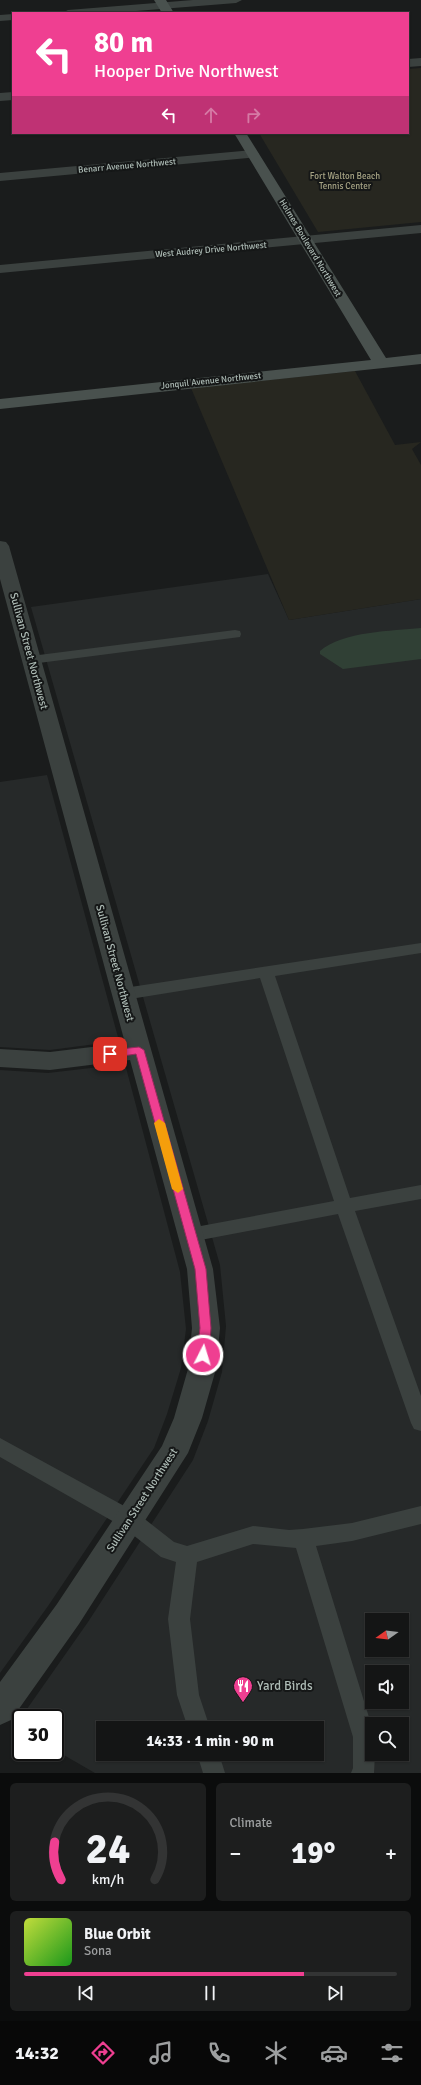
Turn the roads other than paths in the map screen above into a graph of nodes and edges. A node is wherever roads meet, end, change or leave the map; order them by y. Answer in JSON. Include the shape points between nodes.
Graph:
{"nodes":[{"id":1,"x":236,"y":0,"type":"edge"},
{"id":2,"x":164,"y":6,"type":"edge"},
{"id":3,"x":82,"y":12,"type":"edge"},
{"id":4,"x":12,"y":17,"type":"edge"},
{"id":5,"x":0,"y":18,"type":"edge"},
{"id":6,"x":421,"y":62,"type":"edge"},
{"id":7,"x":409,"y":64,"type":"edge"},
{"id":8,"x":12,"y":96,"type":"edge"},
{"id":9,"x":0,"y":98,"type":"edge"},
{"id":10,"x":241,"y":134,"type":"edge"},
{"id":11,"x":253,"y":154,"type":"junction"},
{"id":12,"x":0,"y":177,"type":"edge"},
{"id":13,"x":421,"y":229,"type":"edge"},
{"id":14,"x":306,"y":241,"type":"junction"},
{"id":15,"x":0,"y":270,"type":"edge"},
{"id":16,"x":421,"y":359,"type":"edge"},
{"id":17,"x":381,"y":363,"type":"junction"},
{"id":18,"x":0,"y":404,"type":"edge"},
{"id":19,"x":0,"y":546,"type":"edge"},
{"id":20,"x":6,"y":591,"type":"edge"},
{"id":21,"x":235,"y":634,"type":"dead end"},
{"id":22,"x":31,"y":660,"type":"junction"},
{"id":23,"x":421,"y":948,"type":"edge"},
{"id":24,"x":266,"y":972,"type":"junction"},
{"id":25,"x":124,"y":994,"type":"junction"},
{"id":26,"x":139,"y":1050,"type":"junction"},
{"id":27,"x":0,"y":1058,"type":"edge"},
{"id":28,"x":421,"y":1192,"type":"edge"},
{"id":29,"x":344,"y":1206,"type":"junction"},
{"id":30,"x":190,"y":1235,"type":"junction"},
{"id":31,"x":421,"y":1423,"type":"edge"},
{"id":32,"x":0,"y":1447,"type":"edge"},
{"id":33,"x":421,"y":1515,"type":"edge"},
{"id":34,"x":130,"y":1520,"type":"junction"},
{"id":35,"x":303,"y":1538,"type":"junction"},
{"id":36,"x":187,"y":1555,"type":"junction"},
{"id":37,"x":0,"y":1709,"type":"edge"},
{"id":38,"x":197,"y":1721,"type":"edge"},
{"id":39,"x":210,"y":1761,"type":"edge"},
{"id":40,"x":214,"y":1773,"type":"edge"},
{"id":41,"x":362,"y":1773,"type":"edge"}],
"edges":[{"from":1,"to":2,"type":"street"},
{"from":2,"to":3,"type":"street"},
{"from":4,"to":5,"type":"street"},
{"from":6,"to":7,"type":"street"},
{"from":8,"to":9,"type":"street"},
{"from":10,"to":11,"type":"street","name":"Holmes Boulevard Northwest"},
{"from":11,"to":12,"type":"street","name":"Benarr Avenue Northwest"},
{"from":11,"to":14,"type":"street","name":"Holmes Boulevard Northwest"},
{"from":13,"to":14,"type":"street","name":"West Audrey Drive Northwest"},
{"from":14,"to":15,"type":"street","name":"West Audrey Drive Northwest"},
{"from":14,"to":17,"type":"street","name":"Holmes Boulevard Northwest"},
{"from":16,"to":17,"type":"street","name":"Jonquil Avenue Northwest"},
{"from":17,"to":18,"type":"street","name":"Jonquil Avenue Northwest"},
{"from":19,"to":20,"type":"street","name":"Sullivan Street Northwest"},
{"from":20,"to":22,"type":"street","name":"Sullivan Street Northwest"},
{"from":21,"to":22,"type":"lane"},
{"from":22,"to":25,"type":"street","name":"Sullivan Street Northwest"},
{"from":23,"to":24,"type":"lane"},
{"from":24,"to":25,"type":"lane"},
{"from":24,"to":29,"type":"lane"},
{"from":25,"to":26,"type":"street","name":"Sullivan Street Northwest"},
{"from":26,"to":27,"type":"street","via":[[50,1061]]},
{"from":26,"to":30,"type":"street","name":"Sullivan Street Northwest"},
{"from":28,"to":29,"type":"lane"},
{"from":29,"to":30,"type":"lane"},
{"from":29,"to":31,"type":"lane"},
{"from":30,"to":34,"type":"street","name":"Sullivan Street Northwest","via":[[200,1269],[206,1328],[202,1369],[188,1418],[174,1453]]},
{"from":32,"to":34,"type":"lane"},
{"from":33,"to":35,"type":"lane","via":[[352,1532]]},
{"from":34,"to":36,"type":"lane","via":[[168,1550]]},
{"from":34,"to":37,"type":"street","name":"Sullivan Street Northwest","via":[[68,1614]]},
{"from":35,"to":36,"type":"lane","via":[[253,1535]]},
{"from":35,"to":41,"type":"lane","via":[[364,1737]]},
{"from":36,"to":38,"type":"lane","via":[[179,1619],[188,1695]]},
{"from":39,"to":40,"type":"lane"}]}
